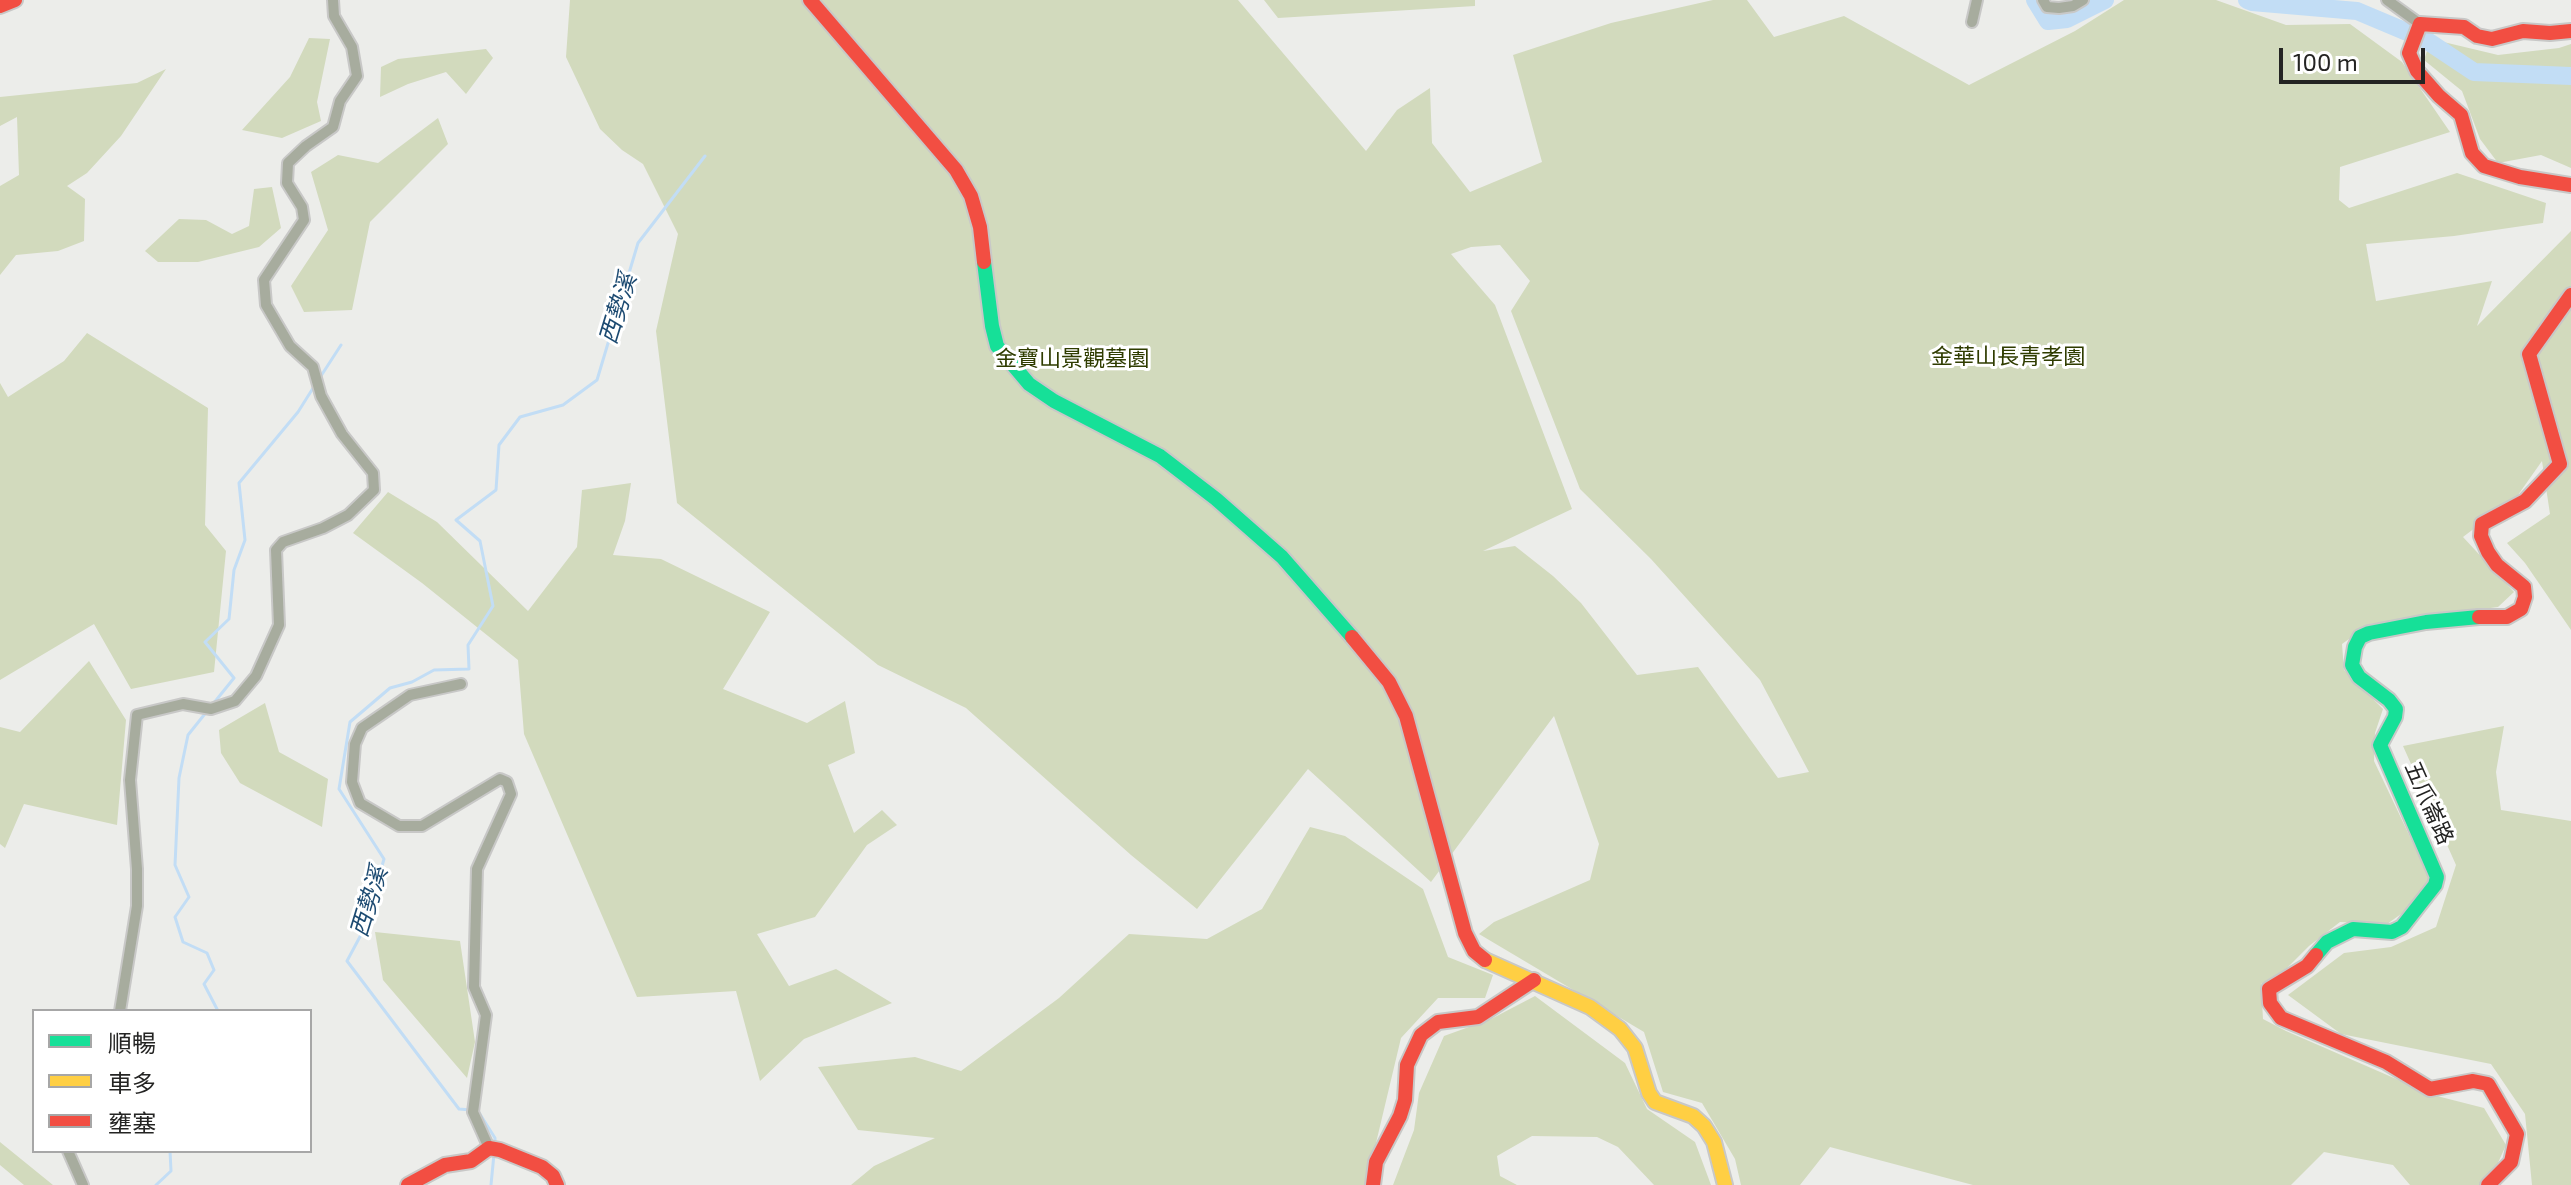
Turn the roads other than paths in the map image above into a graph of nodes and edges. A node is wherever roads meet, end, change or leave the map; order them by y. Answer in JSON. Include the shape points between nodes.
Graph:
{"nodes":[{"id":1,"x":15,"y":0,"type":"edge"},
{"id":2,"x":333,"y":0,"type":"edge"},
{"id":3,"x":810,"y":0,"type":"edge"},
{"id":4,"x":1977,"y":0,"type":"edge"},
{"id":5,"x":2043,"y":0,"type":"edge"},
{"id":6,"x":2083,"y":0,"type":"edge"},
{"id":7,"x":2387,"y":0,"type":"edge"},
{"id":8,"x":0,"y":6,"type":"edge"},
{"id":9,"x":1972,"y":22,"type":"dead end"},
{"id":10,"x":2420,"y":24,"type":"junction"},
{"id":11,"x":2571,"y":31,"type":"edge"},
{"id":12,"x":2571,"y":185,"type":"edge"},
{"id":13,"x":2571,"y":295,"type":"edge"},
{"id":14,"x":461,"y":684,"type":"dead end"},
{"id":15,"x":1534,"y":980,"type":"junction"},
{"id":16,"x":120,"y":1009,"type":"edge"},
{"id":17,"x":489,"y":1148,"type":"junction"},
{"id":18,"x":69,"y":1153,"type":"edge"},
{"id":19,"x":83,"y":1185,"type":"edge"},
{"id":20,"x":408,"y":1185,"type":"edge"},
{"id":21,"x":557,"y":1185,"type":"edge"},
{"id":22,"x":1373,"y":1185,"type":"edge"},
{"id":23,"x":1725,"y":1185,"type":"edge"},
{"id":24,"x":2488,"y":1185,"type":"edge"}],
"edges":[{"from":1,"to":8,"type":"street"},
{"from":2,"to":16,"type":"street","via":[[357,76],[340,101],[333,127],[288,163],[287,183],[304,220],[264,280],[266,305],[290,346],[313,367],[321,396],[342,434],[373,473],[374,490],[348,515],[283,542],[276,550],[279,625],[256,676],[235,701],[211,709],[183,704],[137,715],[130,780],[137,906]]},
{"from":3,"to":15,"type":"street","via":[[956,170],[971,196],[992,326],[997,346],[1010,363],[1054,401],[1160,456],[1216,499],[1282,557],[1389,682],[1406,716],[1465,933],[1481,958]]},
{"from":4,"to":9,"type":"street"},
{"from":5,"to":6,"type":"street","via":[[2047,7],[2059,8]]},
{"from":7,"to":10,"type":"street"},
{"from":10,"to":11,"type":"street","via":[[2464,27],[2492,39],[2523,31]]},
{"from":10,"to":12,"type":"street","via":[[2409,53],[2417,71],[2461,115],[2472,153],[2484,166]]},
{"from":13,"to":24,"type":"street","name":"五爪崙路","via":[[2529,354],[2560,464],[2525,501],[2482,524],[2488,552],[2524,587],[2521,609],[2507,617],[2426,622],[2369,633],[2355,647],[2352,665],[2359,677],[2396,709],[2380,745],[2432,863],[2435,885],[2402,927],[2392,932],[2353,929],[2327,942],[2307,966],[2269,989],[2270,1003],[2281,1018],[2386,1062],[2430,1089],[2473,1081],[2488,1084],[2517,1134],[2511,1162]]},
{"from":14,"to":17,"type":"street","via":[[410,695],[362,728],[352,782],[360,803],[399,826],[422,826],[500,779],[507,782],[511,794],[477,869],[474,987],[486,1015],[473,1112]]},
{"from":15,"to":22,"type":"street","via":[[1478,1017],[1438,1022],[1421,1035],[1407,1065],[1400,1116],[1376,1162]]},
{"from":15,"to":23,"type":"street","via":[[1590,1007],[1620,1029],[1635,1048],[1655,1102],[1693,1116],[1704,1126],[1714,1142]]},
{"from":17,"to":20,"type":"street","via":[[471,1161],[445,1165]]},
{"from":17,"to":21,"type":"street","via":[[542,1167]]},
{"from":18,"to":19,"type":"street"}]}
